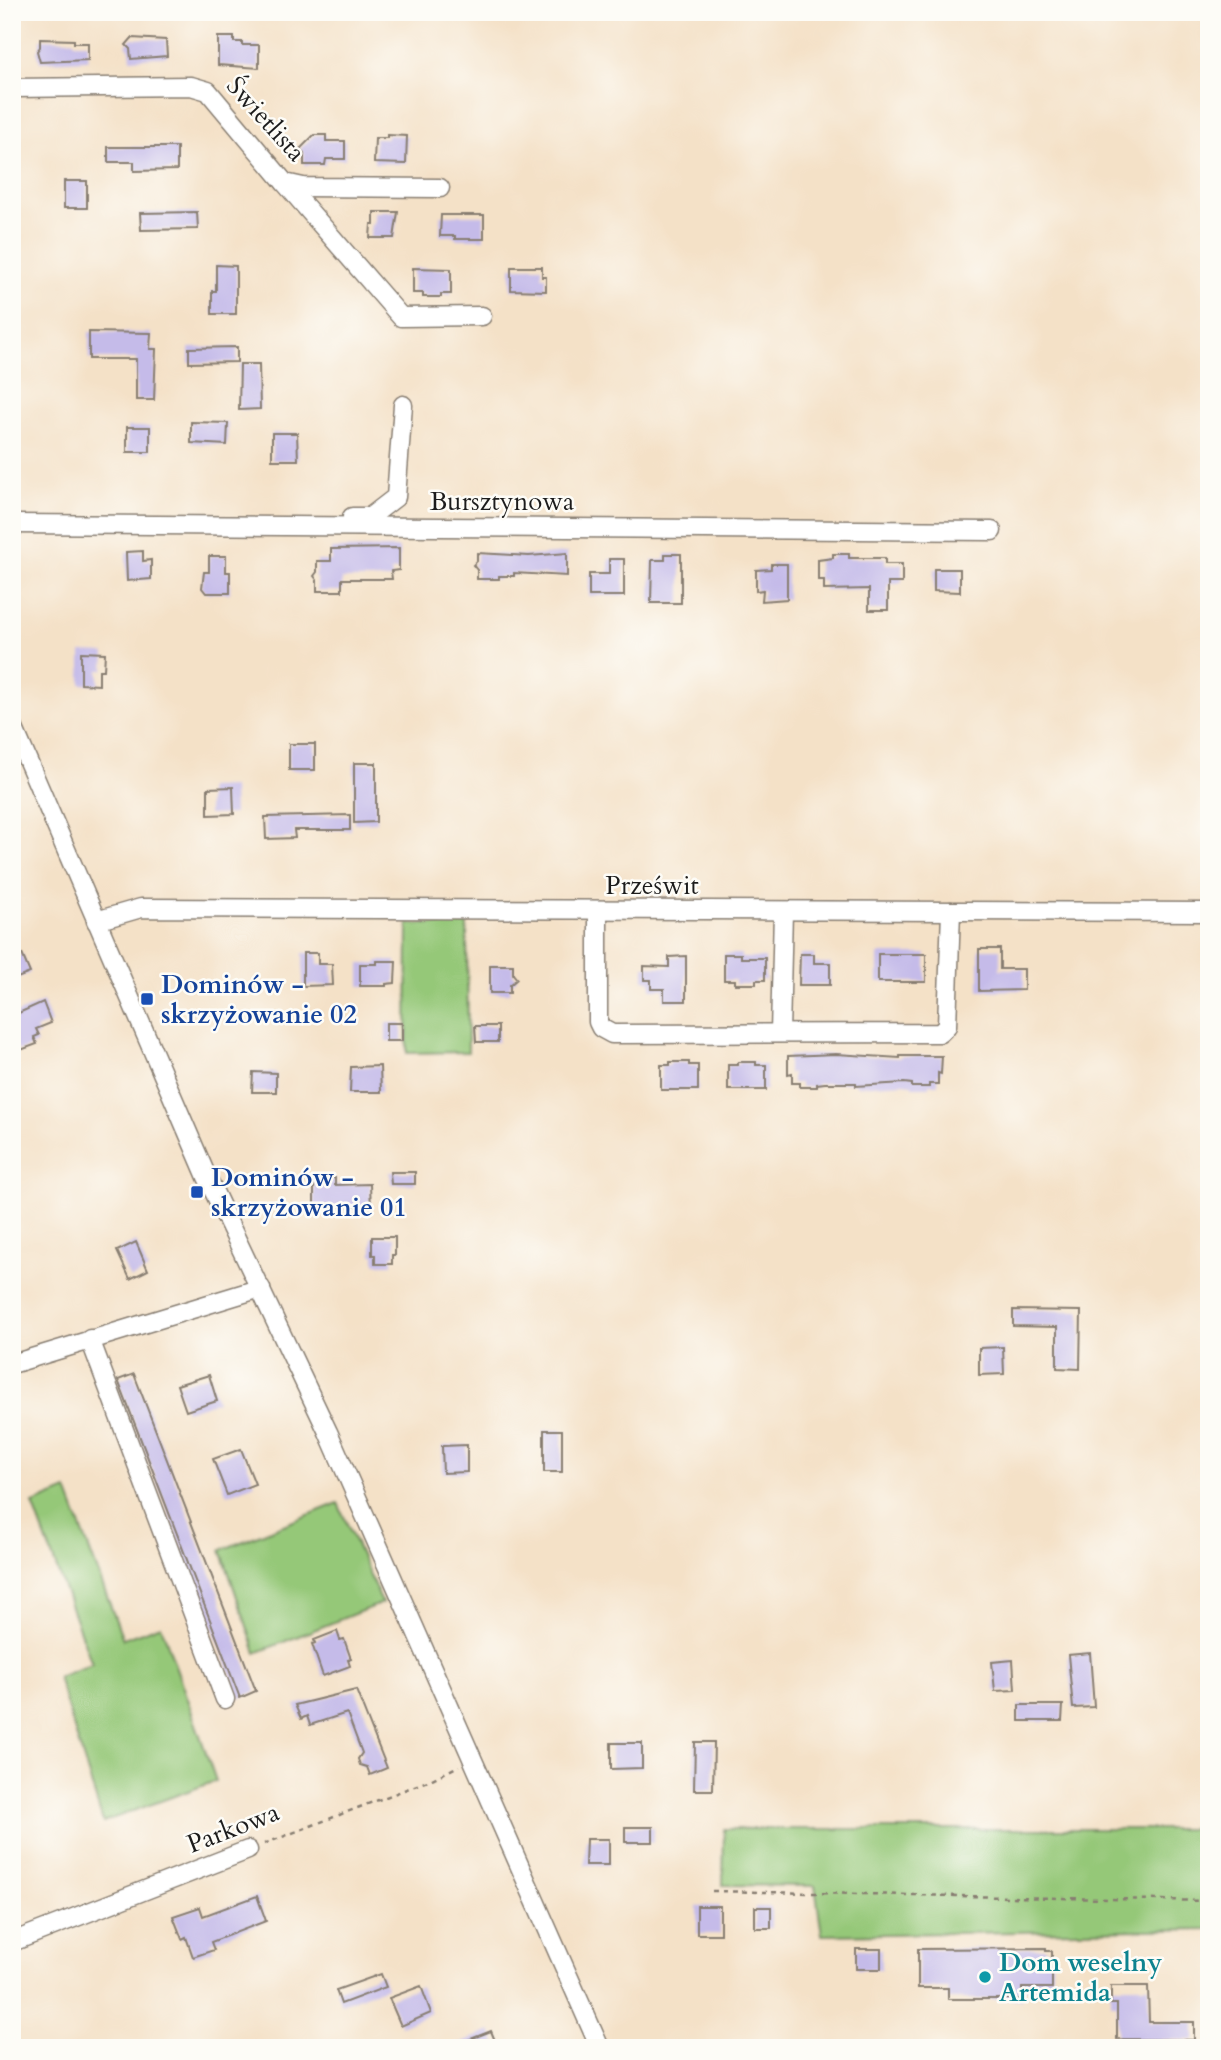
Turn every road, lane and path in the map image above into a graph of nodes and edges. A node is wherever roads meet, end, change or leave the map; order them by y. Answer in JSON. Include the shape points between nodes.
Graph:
{"nodes":[{"id":1,"x":12,"y":88,"type":"edge"},
{"id":2,"x":285,"y":183,"type":"junction"},
{"id":3,"x":440,"y":188,"type":"dead end"},
{"id":4,"x":482,"y":316,"type":"dead end"},
{"id":5,"x":403,"y":405,"type":"dead end"},
{"id":6,"x":12,"y":518,"type":"edge"},
{"id":7,"x":12,"y":524,"type":"edge"},
{"id":8,"x":992,"y":531,"type":"dead end"},
{"id":9,"x":12,"y":724,"type":"edge"},
{"id":10,"x":598,"y":911,"type":"junction"},
{"id":11,"x":783,"y":911,"type":"junction"},
{"id":12,"x":951,"y":911,"type":"junction"},
{"id":13,"x":1209,"y":912,"type":"edge"},
{"id":14,"x":96,"y":921,"type":"junction"},
{"id":15,"x":780,"y":1032,"type":"junction"},
{"id":16,"x":261,"y":1288,"type":"junction"},
{"id":17,"x":90,"y":1339,"type":"junction"},
{"id":18,"x":12,"y":1364,"type":"edge"},
{"id":19,"x":225,"y":1699,"type":"dead end"},
{"id":20,"x":472,"y":1760,"type":"junction"},
{"id":21,"x":248,"y":1850,"type":"joint"},
{"id":22,"x":712,"y":1891,"type":"dead end"},
{"id":23,"x":1209,"y":1901,"type":"edge"},
{"id":24,"x":12,"y":1941,"type":"edge"},
{"id":25,"x":600,"y":2048,"type":"edge"}],
"edges":[{"from":1,"to":2,"type":"street","name":"Świetlista","via":[[191,86],[208,91]]},
{"from":2,"to":3,"type":"street","name":"Świetlista"},
{"from":2,"to":4,"type":"street","via":[[401,317]]},
{"from":5,"to":6,"type":"street","via":[[396,497],[370,517]]},
{"from":7,"to":8,"type":"street","name":"Bursztynowa"},
{"from":9,"to":14,"type":"street"},
{"from":10,"to":11,"type":"street","name":"Prześwit"},
{"from":10,"to":14,"type":"street","name":"Prześwit","via":[[141,908]]},
{"from":10,"to":15,"type":"street","via":[[598,1022],[606,1032]]},
{"from":11,"to":12,"type":"street","name":"Prześwit"},
{"from":11,"to":15,"type":"street"},
{"from":12,"to":13,"type":"street","name":"Prześwit"},
{"from":12,"to":15,"type":"street","via":[[945,1030]]},
{"from":14,"to":16,"type":"street","via":[[207,1177]]},
{"from":16,"to":17,"type":"street"},
{"from":16,"to":20,"type":"street"},
{"from":17,"to":18,"type":"street"},
{"from":17,"to":19,"type":"street"},
{"from":20,"to":21,"type":"path","name":"Parkowa"},
{"from":20,"to":25,"type":"street"},
{"from":21,"to":24,"type":"street","name":"Parkowa"},
{"from":22,"to":23,"type":"path"}]}
